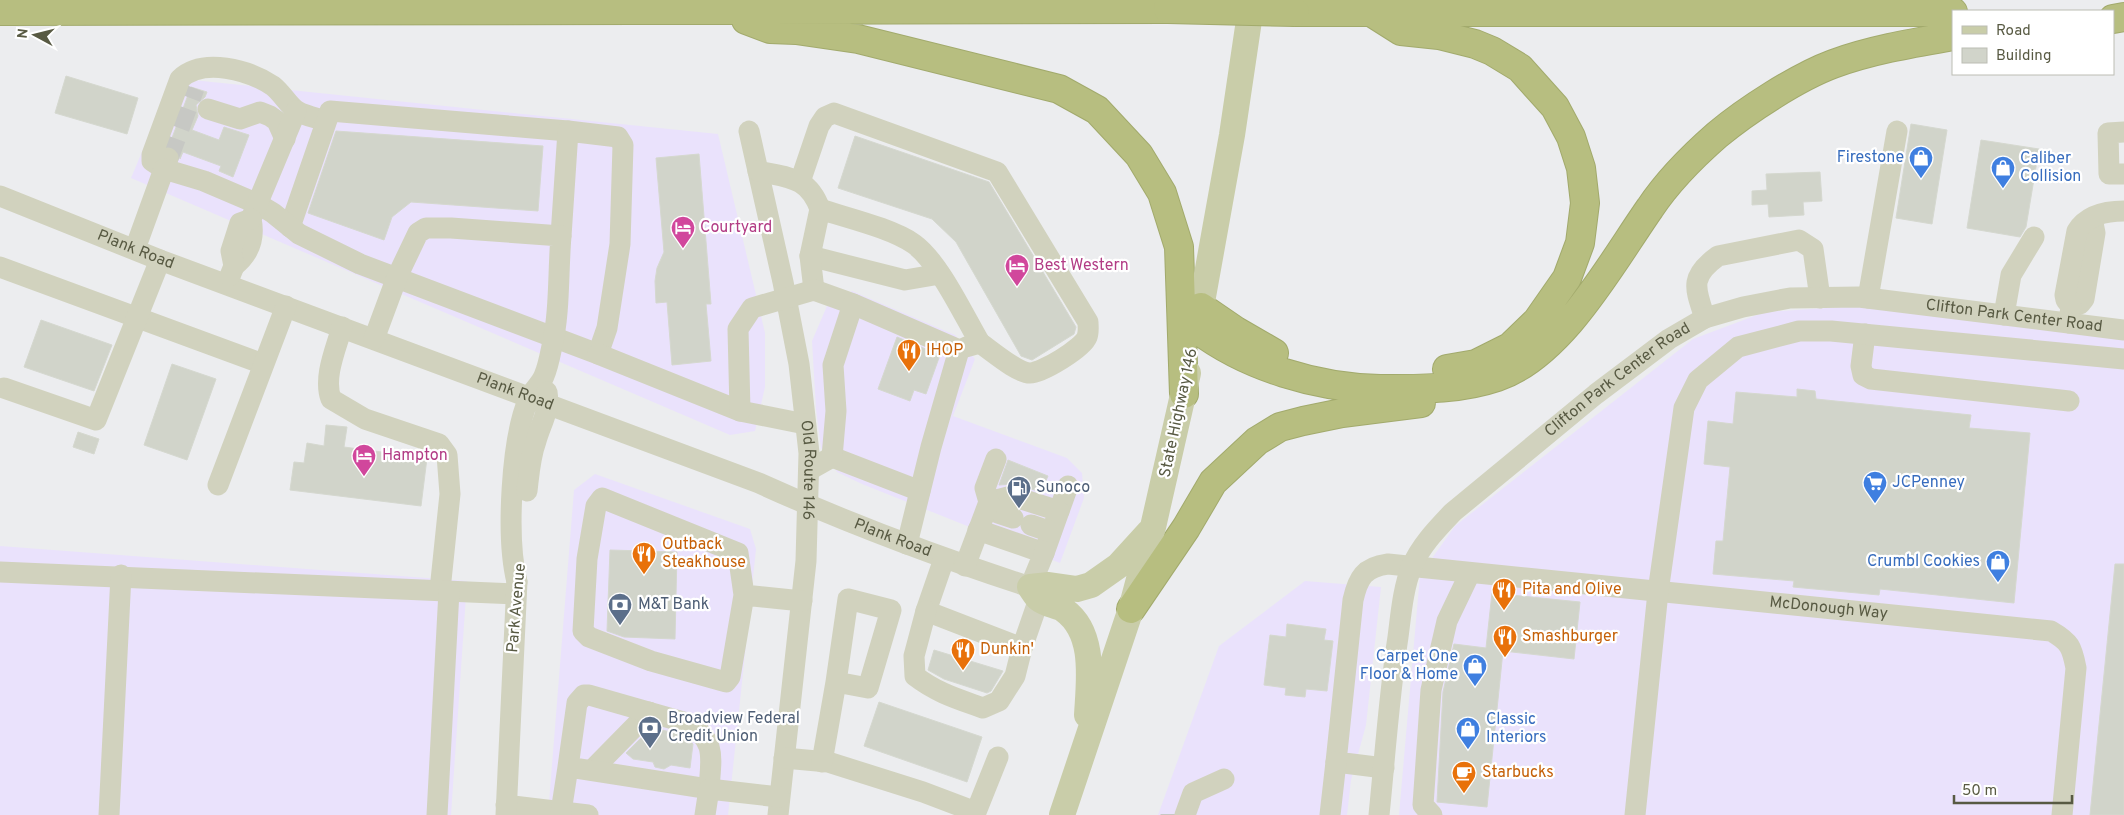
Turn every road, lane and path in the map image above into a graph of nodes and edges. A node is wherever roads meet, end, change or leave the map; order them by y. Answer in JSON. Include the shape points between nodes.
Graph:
{"nodes":[{"id":1,"x":1252,"y":0,"type":"edge"},
{"id":2,"x":721,"y":10,"type":"junction"},
{"id":3,"x":0,"y":11,"type":"edge"},
{"id":4,"x":1371,"y":12,"type":"junction"},
{"id":5,"x":1952,"y":12,"type":"edge"},
{"id":6,"x":1952,"y":36,"type":"edge"},
{"id":7,"x":208,"y":109,"type":"dead end"},
{"id":8,"x":296,"y":111,"type":"junction"},
{"id":9,"x":326,"y":121,"type":"junction"},
{"id":10,"x":749,"y":130,"type":"dead end"},
{"id":11,"x":568,"y":131,"type":"junction"},
{"id":12,"x":1897,"y":131,"type":"dead end"},
{"id":13,"x":2124,"y":132,"type":"edge"},
{"id":14,"x":285,"y":139,"type":"junction"},
{"id":15,"x":166,"y":164,"type":"junction"},
{"id":16,"x":758,"y":171,"type":"junction"},
{"id":17,"x":2124,"y":174,"type":"edge"},
{"id":18,"x":800,"y":182,"type":"junction"},
{"id":19,"x":0,"y":196,"type":"edge"},
{"id":20,"x":820,"y":209,"type":"junction"},
{"id":21,"x":2124,"y":211,"type":"edge"},
{"id":22,"x":254,"y":212,"type":"junction"},
{"id":23,"x":290,"y":227,"type":"junction"},
{"id":24,"x":561,"y":236,"type":"junction"},
{"id":25,"x":2034,"y":237,"type":"dead end"},
{"id":26,"x":135,"y":249,"type":"junction"},
{"id":27,"x":810,"y":256,"type":"junction"},
{"id":28,"x":160,"y":260,"type":"junction"},
{"id":29,"x":0,"y":267,"type":"edge"},
{"id":30,"x":940,"y":274,"type":"junction"},
{"id":31,"x":230,"y":275,"type":"junction"},
{"id":32,"x":396,"y":277,"type":"junction"},
{"id":33,"x":814,"y":290,"type":"junction"},
{"id":34,"x":1820,"y":298,"type":"junction"},
{"id":35,"x":1868,"y":298,"type":"junction"},
{"id":36,"x":786,"y":300,"type":"junction"},
{"id":37,"x":853,"y":304,"type":"junction"},
{"id":38,"x":286,"y":306,"type":"junction"},
{"id":39,"x":2004,"y":315,"type":"junction"},
{"id":40,"x":2070,"y":315,"type":"junction"},
{"id":41,"x":138,"y":318,"type":"junction"},
{"id":42,"x":1199,"y":318,"type":"junction"},
{"id":43,"x":1705,"y":318,"type":"junction"},
{"id":44,"x":342,"y":327,"type":"junction"},
{"id":45,"x":2124,"y":330,"type":"edge"},
{"id":46,"x":1865,"y":334,"type":"junction"},
{"id":47,"x":374,"y":339,"type":"junction"},
{"id":48,"x":553,"y":339,"type":"junction"},
{"id":49,"x":980,"y":343,"type":"junction"},
{"id":50,"x":959,"y":350,"type":"junction"},
{"id":51,"x":598,"y":354,"type":"junction"},
{"id":52,"x":2124,"y":359,"type":"edge"},
{"id":53,"x":264,"y":364,"type":"junction"},
{"id":54,"x":1498,"y":377,"type":"junction"},
{"id":55,"x":4,"y":388,"type":"dead end"},
{"id":56,"x":1184,"y":394,"type":"junction"},
{"id":57,"x":539,"y":401,"type":"junction"},
{"id":58,"x":2069,"y":401,"type":"dead end"},
{"id":59,"x":740,"y":411,"type":"junction"},
{"id":60,"x":805,"y":424,"type":"junction"},
{"id":61,"x":832,"y":457,"type":"junction"},
{"id":62,"x":996,"y":459,"type":"dead end"},
{"id":63,"x":809,"y":470,"type":"junction"},
{"id":64,"x":218,"y":485,"type":"dead end"},
{"id":65,"x":1068,"y":486,"type":"dead end"},
{"id":66,"x":920,"y":491,"type":"junction"},
{"id":67,"x":988,"y":502,"type":"junction"},
{"id":68,"x":808,"y":506,"type":"junction"},
{"id":69,"x":1059,"y":511,"type":"junction"},
{"id":70,"x":1153,"y":527,"type":"junction"},
{"id":71,"x":978,"y":530,"type":"junction"},
{"id":72,"x":1051,"y":532,"type":"junction"},
{"id":73,"x":907,"y":544,"type":"junction"},
{"id":74,"x":1044,"y":553,"type":"junction"},
{"id":75,"x":944,"y":559,"type":"junction"},
{"id":76,"x":965,"y":566,"type":"junction"},
{"id":77,"x":1412,"y":567,"type":"junction"},
{"id":78,"x":0,"y":572,"type":"edge"},
{"id":79,"x":1470,"y":573,"type":"junction"},
{"id":80,"x":121,"y":575,"type":"junction"},
{"id":81,"x":516,"y":588,"type":"junction"},
{"id":82,"x":445,"y":591,"type":"junction"},
{"id":83,"x":1658,"y":592,"type":"junction"},
{"id":84,"x":1034,"y":593,"type":"junction"},
{"id":85,"x":744,"y":595,"type":"junction"},
{"id":86,"x":802,"y":602,"type":"junction"},
{"id":87,"x":1130,"y":609,"type":"junction"},
{"id":88,"x":926,"y":611,"type":"junction"},
{"id":89,"x":1022,"y":648,"type":"junction"},
{"id":90,"x":836,"y":682,"type":"dead end"},
{"id":91,"x":649,"y":712,"type":"junction"},
{"id":92,"x":1086,"y":743,"type":"junction"},
{"id":93,"x":998,"y":757,"type":"dead end"},
{"id":94,"x":784,"y":758,"type":"junction"},
{"id":95,"x":822,"y":762,"type":"junction"},
{"id":96,"x":1336,"y":762,"type":"junction"},
{"id":97,"x":568,"y":767,"type":"junction"},
{"id":98,"x":1384,"y":768,"type":"junction"},
{"id":99,"x":592,"y":770,"type":"junction"},
{"id":100,"x":1224,"y":779,"type":"dead end"},
{"id":101,"x":709,"y":789,"type":"junction"},
{"id":102,"x":779,"y":806,"type":"edge"},
{"id":103,"x":506,"y":810,"type":"edge"},
{"id":104,"x":577,"y":814,"type":"edge"},
{"id":105,"x":1178,"y":814,"type":"edge"},
{"id":106,"x":109,"y":815,"type":"edge"},
{"id":107,"x":437,"y":815,"type":"edge"},
{"id":108,"x":706,"y":815,"type":"edge"},
{"id":109,"x":1062,"y":815,"type":"edge"},
{"id":110,"x":1330,"y":815,"type":"edge"},
{"id":111,"x":1379,"y":815,"type":"edge"},
{"id":112,"x":1432,"y":815,"type":"edge"},
{"id":113,"x":1635,"y":815,"type":"edge"},
{"id":114,"x":2062,"y":815,"type":"edge"}],
"edges":[{"from":1,"to":42,"type":"main road","name":"State Highway 146"},
{"from":2,"to":3,"type":"highway"},
{"from":2,"to":4,"type":"highway","bridge":true},
{"from":2,"to":56,"type":"highway","via":[[770,29],[858,39],[1059,89],[1097,110],[1139,155],[1162,193],[1179,247]]},
{"from":4,"to":5,"type":"highway"},
{"from":4,"to":42,"type":"highway","via":[[1402,31],[1438,35],[1492,51],[1520,68],[1555,107],[1571,137],[1581,168],[1586,203],[1580,243],[1568,278],[1537,321],[1510,347],[1476,364],[1438,371],[1329,368],[1271,352]]},
{"from":6,"to":54,"type":"highway","via":[[1832,64],[1748,111],[1684,166],[1550,344]]},
{"from":7,"to":14,"type":"street","via":[[240,119],[260,112],[277,121]]},
{"from":8,"to":9,"type":"street"},
{"from":8,"to":14,"type":"street"},
{"from":8,"to":15,"type":"street","via":[[274,87],[255,76],[229,68],[198,78],[187,72],[180,79],[152,155],[152,161]]},
{"from":9,"to":11,"type":"street","via":[[330,111]]},
{"from":9,"to":23,"type":"street"},
{"from":10,"to":16,"type":"street","name":"Old Route 146"},
{"from":11,"to":24,"type":"street"},
{"from":11,"to":51,"type":"street","via":[[618,138],[623,145],[620,244],[607,328]]},
{"from":12,"to":35,"type":"street"},
{"from":13,"to":17,"type":"street","via":[[2108,133],[2109,174]]},
{"from":14,"to":22,"type":"street"},
{"from":15,"to":22,"type":"street","via":[[204,181]]},
{"from":15,"to":26,"type":"street"},
{"from":16,"to":18,"type":"street"},
{"from":16,"to":36,"type":"street","name":"Old Route 146"},
{"from":18,"to":20,"type":"street","via":[[809,188]]},
{"from":18,"to":49,"type":"street","via":[[819,126],[825,117],[834,113],[997,172],[1088,322],[1088,335],[1082,345],[1040,371],[1029,373],[1020,371]]},
{"from":19,"to":26,"type":"street","name":"Plank Road"},
{"from":20,"to":27,"type":"street"},
{"from":20,"to":30,"type":"street","via":[[906,240],[925,254]]},
{"from":21,"to":40,"type":"street","via":[[2092,218],[2095,233],[2084,299]]},
{"from":22,"to":23,"type":"street","via":[[273,213]]},
{"from":22,"to":31,"type":"street","via":[[254,231],[245,257]]},
{"from":23,"to":32,"type":"street","via":[[360,264]]},
{"from":24,"to":32,"type":"street","via":[[426,228],[418,233]]},
{"from":24,"to":48,"type":"street"},
{"from":25,"to":39,"type":"street","via":[[2011,275]]},
{"from":26,"to":28,"type":"street","name":"Plank Road"},
{"from":27,"to":30,"type":"street","via":[[905,280]]},
{"from":27,"to":33,"type":"street"},
{"from":28,"to":31,"type":"street","name":"Plank Road"},
{"from":28,"to":41,"type":"street"},
{"from":29,"to":41,"type":"street"},
{"from":30,"to":49,"type":"street"},
{"from":31,"to":38,"type":"street","name":"Plank Road"},
{"from":32,"to":47,"type":"street"},
{"from":32,"to":48,"type":"street"},
{"from":33,"to":36,"type":"street"},
{"from":33,"to":37,"type":"street"},
{"from":34,"to":35,"type":"street","name":"Clifton Park Center Road"},
{"from":34,"to":43,"type":"street","name":"Clifton Park Center Road","via":[[1790,298]]},
{"from":34,"to":43,"type":"street","via":[[1813,248],[1798,240],[1718,256],[1711,261],[1696,279]]},
{"from":35,"to":39,"type":"street","name":"Clifton Park Center Road"},
{"from":36,"to":59,"type":"street","via":[[752,308],[738,329]]},
{"from":36,"to":60,"type":"street","name":"Old Route 146","via":[[799,364]]},
{"from":37,"to":50,"type":"street"},
{"from":37,"to":61,"type":"street","via":[[833,365],[836,411]]},
{"from":38,"to":44,"type":"street","name":"Plank Road"},
{"from":38,"to":53,"type":"street"},
{"from":39,"to":40,"type":"street","name":"Clifton Park Center Road"},
{"from":40,"to":45,"type":"street","name":"Clifton Park Center Road"},
{"from":41,"to":53,"type":"street"},
{"from":41,"to":55,"type":"street","via":[[96,420]]},
{"from":42,"to":54,"type":"highway","via":[[1237,354],[1287,373],[1329,384],[1366,388],[1456,387]]},
{"from":42,"to":56,"type":"main road","name":"State Highway 146"},
{"from":43,"to":77,"type":"street","name":"Clifton Park Center Road","via":[[1669,339],[1596,394],[1453,512],[1434,532]]},
{"from":44,"to":47,"type":"street","name":"Plank Road"},
{"from":44,"to":82,"type":"street","via":[[327,390],[331,399],[365,419],[439,444],[447,455],[450,494]]},
{"from":46,"to":52,"type":"street"},
{"from":46,"to":58,"type":"street","via":[[1861,366],[1863,376],[1871,379]]},
{"from":46,"to":83,"type":"street","via":[[1799,331],[1776,336],[1738,347],[1698,380],[1684,408]]},
{"from":47,"to":57,"type":"street","name":"Plank Road"},
{"from":48,"to":51,"type":"street"},
{"from":48,"to":57,"type":"street","name":"Park Avenue"},
{"from":49,"to":50,"type":"street"},
{"from":50,"to":66,"type":"street"},
{"from":51,"to":59,"type":"street"},
{"from":53,"to":64,"type":"street"},
{"from":54,"to":87,"type":"highway","via":[[1470,394],[1303,421],[1280,428],[1257,441],[1213,482],[1186,528]]},
{"from":56,"to":70,"type":"main road","name":"State Highway 146"},
{"from":57,"to":68,"type":"street","name":"Plank Road","via":[[759,483]]},
{"from":57,"to":81,"type":"street","name":"Park Avenue","via":[[522,422],[516,453],[511,541]]},
{"from":59,"to":60,"type":"street"},
{"from":60,"to":63,"type":"street","name":"Old Route 146"},
{"from":61,"to":63,"type":"street"},
{"from":61,"to":66,"type":"street"},
{"from":62,"to":67,"type":"street","via":[[985,488]]},
{"from":63,"to":68,"type":"street","name":"Old Route 146"},
{"from":65,"to":69,"type":"street"},
{"from":66,"to":73,"type":"street"},
{"from":67,"to":69,"type":"street","via":[[1012,496]]},
{"from":67,"to":71,"type":"street"},
{"from":67,"to":72,"type":"street","via":[[998,513]]},
{"from":68,"to":73,"type":"street","name":"Plank Road"},
{"from":68,"to":86,"type":"street","name":"Old Route 146"},
{"from":69,"to":72,"type":"street"},
{"from":70,"to":84,"type":"main road","via":[[1118,566],[1091,585],[1077,589],[1049,584]]},
{"from":70,"to":87,"type":"main road","name":"State Highway 146"},
{"from":71,"to":74,"type":"street"},
{"from":71,"to":76,"type":"street"},
{"from":72,"to":74,"type":"street"},
{"from":73,"to":75,"type":"street","name":"Plank Road"},
{"from":74,"to":84,"type":"street"},
{"from":75,"to":76,"type":"street","name":"Plank Road"},
{"from":75,"to":88,"type":"street"},
{"from":76,"to":84,"type":"street","name":"Plank Road"},
{"from":77,"to":79,"type":"street","name":"McDonough Way"},
{"from":77,"to":96,"type":"street","name":"McDonough Way","via":[[1375,565],[1363,574],[1357,585]]},
{"from":77,"to":98,"type":"street","name":"Clifton Park Center Road","via":[[1404,592]]},
{"from":78,"to":80,"type":"street"},
{"from":79,"to":83,"type":"street","name":"McDonough Way"},
{"from":79,"to":112,"type":"street","via":[[1447,621],[1431,690],[1423,805]]},
{"from":80,"to":82,"type":"street"},
{"from":80,"to":106,"type":"street"},
{"from":81,"to":82,"type":"street"},
{"from":81,"to":103,"type":"street","name":"Park Avenue"},
{"from":82,"to":107,"type":"street"},
{"from":83,"to":113,"type":"street"},
{"from":83,"to":114,"type":"street","name":"McDonough Way","via":[[2051,631],[2066,640],[2076,668]]},
{"from":84,"to":89,"type":"street"},
{"from":84,"to":92,"type":"main road","via":[[1063,609],[1083,632],[1090,671]]},
{"from":85,"to":85,"type":"street","via":[[738,553],[602,498],[596,506],[587,559],[582,631],[589,637],[651,661],[726,682],[730,678]]},
{"from":85,"to":86,"type":"street"},
{"from":86,"to":94,"type":"street","name":"Old Route 146"},
{"from":87,"to":92,"type":"main road","name":"State Highway 146"},
{"from":88,"to":89,"type":"street"},
{"from":88,"to":89,"type":"street","via":[[914,656],[915,676],[930,688],[952,698],[983,708],[1000,701],[1015,676]]},
{"from":90,"to":95,"type":"street"},
{"from":91,"to":97,"type":"street","via":[[584,695],[577,703]]},
{"from":91,"to":99,"type":"street"},
{"from":91,"to":101,"type":"street","via":[[686,723],[706,739],[711,750]]},
{"from":92,"to":109,"type":"main road","name":"State Highway 146"},
{"from":93,"to":95,"type":"street","via":[[976,812],[924,792]]},
{"from":94,"to":95,"type":"street"},
{"from":94,"to":102,"type":"street","name":"Old Route 146"},
{"from":96,"to":98,"type":"street"},
{"from":96,"to":110,"type":"street"},
{"from":97,"to":99,"type":"street"},
{"from":97,"to":104,"type":"street"},
{"from":98,"to":111,"type":"street","name":"Clifton Park Center Road"},
{"from":99,"to":101,"type":"street"},
{"from":100,"to":105,"type":"street","via":[[1193,793]]},
{"from":101,"to":102,"type":"street"},
{"from":101,"to":108,"type":"street"},
{"from":103,"to":104,"type":"street"}]}
